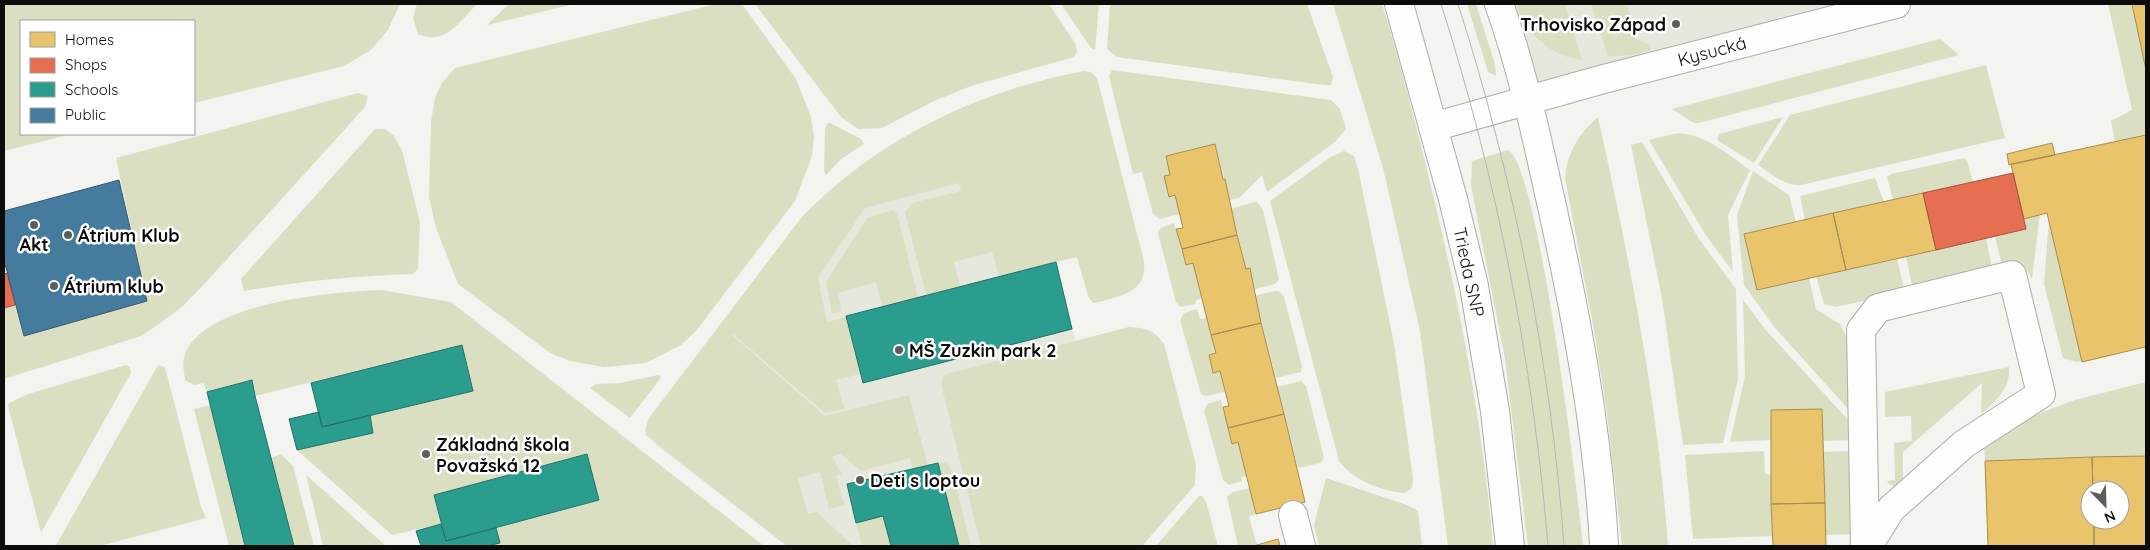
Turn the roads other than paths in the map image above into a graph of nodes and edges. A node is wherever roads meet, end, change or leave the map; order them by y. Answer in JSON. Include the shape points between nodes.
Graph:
{"nodes":[{"id":1,"x":1399,"y":4,"type":"edge"},
{"id":2,"x":1499,"y":4,"type":"edge"},
{"id":3,"x":1896,"y":4,"type":"edge"},
{"id":4,"x":1528,"y":101,"type":"junction"},
{"id":5,"x":1433,"y":127,"type":"junction"},
{"id":6,"x":1293,"y":515,"type":"dead end"},
{"id":7,"x":1301,"y":546,"type":"edge"},
{"id":8,"x":1510,"y":546,"type":"edge"},
{"id":9,"x":1604,"y":546,"type":"edge"},
{"id":10,"x":1867,"y":546,"type":"edge"}],
"edges":[{"from":1,"to":5,"type":"street","name":"Trieda SNP"},
{"from":2,"to":4,"type":"street"},
{"from":3,"to":4,"type":"street","name":"Kysucká"},
{"from":4,"to":5,"type":"street","name":"Kysucká"},
{"from":4,"to":9,"type":"street","via":[[1565,264],[1588,395]]},
{"from":5,"to":8,"type":"street","name":"Trieda SNP","via":[[1474,286],[1495,411]]},
{"from":6,"to":7,"type":"street"},
{"from":10,"to":10,"type":"street","via":[[1891,509],[1964,444],[2041,394],[2012,275],[1878,308],[1861,330]]}]}
